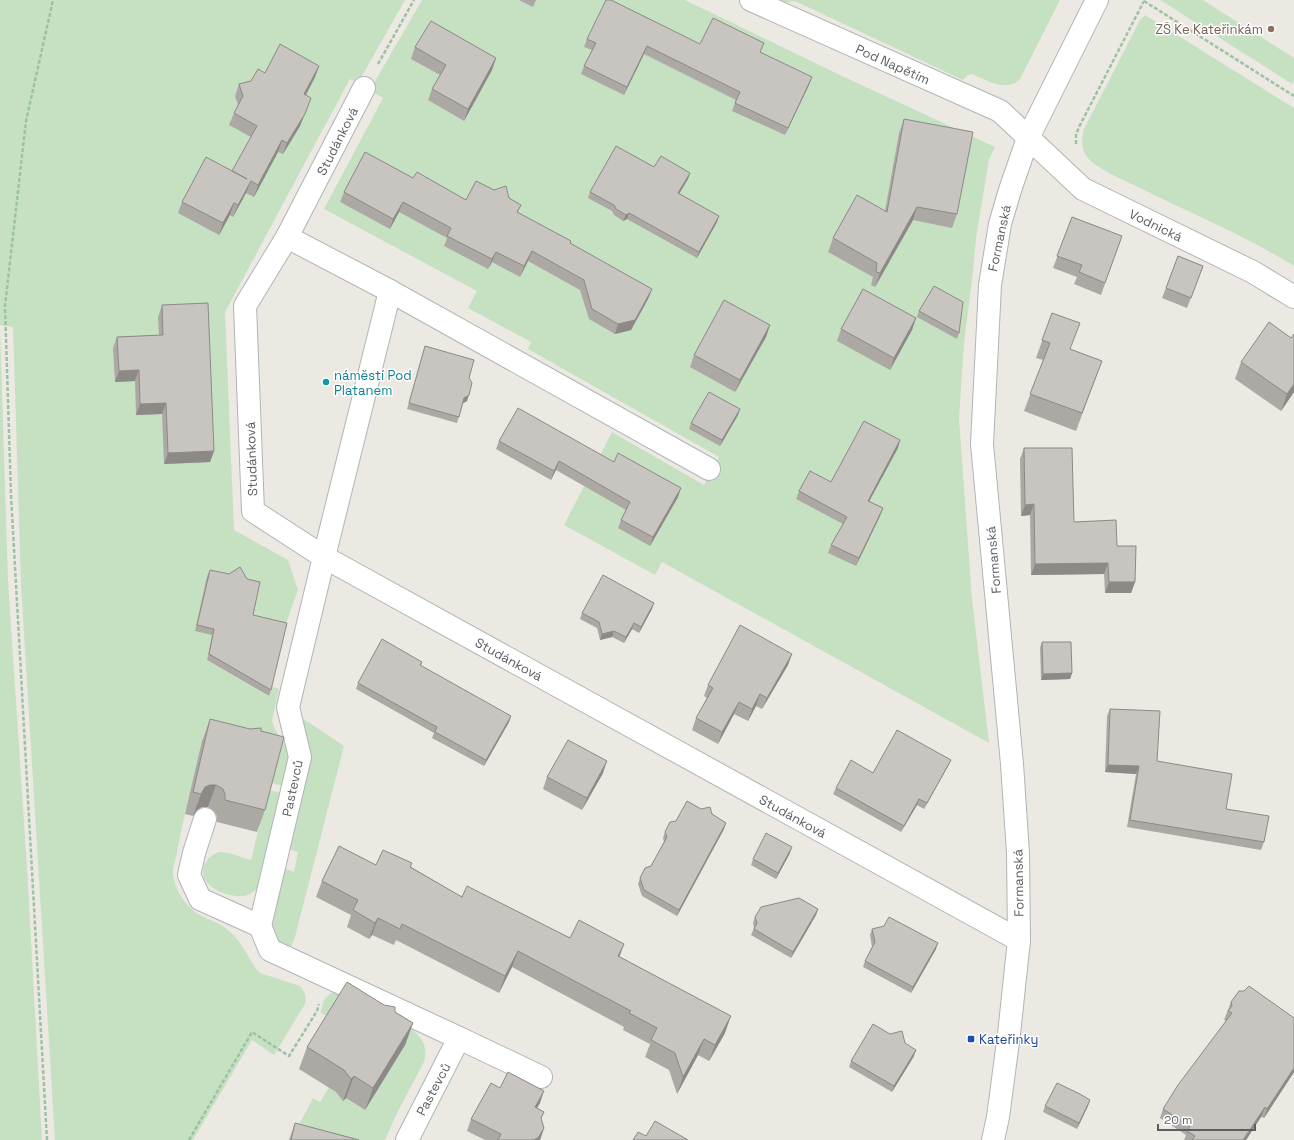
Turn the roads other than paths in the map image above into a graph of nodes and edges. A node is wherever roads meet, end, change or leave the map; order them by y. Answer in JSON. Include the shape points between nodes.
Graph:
{"nodes":[{"id":1,"x":751,"y":0,"type":"edge"},
{"id":2,"x":1097,"y":0,"type":"edge"},
{"id":3,"x":364,"y":88,"type":"road end"},
{"id":4,"x":1028,"y":138,"type":"junction"},
{"id":5,"x":287,"y":237,"type":"junction"},
{"id":6,"x":390,"y":291,"type":"junction"},
{"id":7,"x":1294,"y":297,"type":"edge"},
{"id":8,"x":709,"y":469,"type":"dead end"},
{"id":9,"x":324,"y":557,"type":"junction"},
{"id":10,"x":205,"y":819,"type":"edge"},
{"id":11,"x":260,"y":926,"type":"junction"},
{"id":12,"x":1019,"y":940,"type":"junction"},
{"id":13,"x":462,"y":1039,"type":"junction"},
{"id":14,"x":541,"y":1077,"type":"dead end"},
{"id":15,"x":407,"y":1140,"type":"edge"},
{"id":16,"x":418,"y":1140,"type":"edge"},
{"id":17,"x":993,"y":1140,"type":"edge"}],
"edges":[{"from":1,"to":4,"type":"street","name":"Pod Napětím","via":[[1000,111]]},
{"from":2,"to":4,"type":"street","name":"Formanská"},
{"from":3,"to":5,"type":"street","name":"Studánková"},
{"from":4,"to":7,"type":"street","name":"Vodnická","via":[[1083,189],[1254,272]]},
{"from":4,"to":12,"type":"street","name":"Formanská","via":[[1000,224],[990,284],[982,444],[1012,764],[1018,853]]},
{"from":5,"to":6,"type":"street"},
{"from":5,"to":9,"type":"street","name":"Studánková","via":[[245,306],[253,511]]},
{"from":6,"to":8,"type":"street"},
{"from":6,"to":9,"type":"street"},
{"from":9,"to":11,"type":"street","name":"Pastevců","via":[[288,707],[300,757]]},
{"from":9,"to":12,"type":"street","name":"Studánková"},
{"from":10,"to":11,"type":"street","via":[[189,875],[200,899]]},
{"from":11,"to":13,"type":"street","via":[[270,950]]},
{"from":12,"to":17,"type":"street","name":"Formanská","via":[[1011,1021]]},
{"from":13,"to":14,"type":"street"},
{"from":13,"to":15,"type":"street","name":"Pastevců"},
{"from":13,"to":16,"type":"street"}]}
